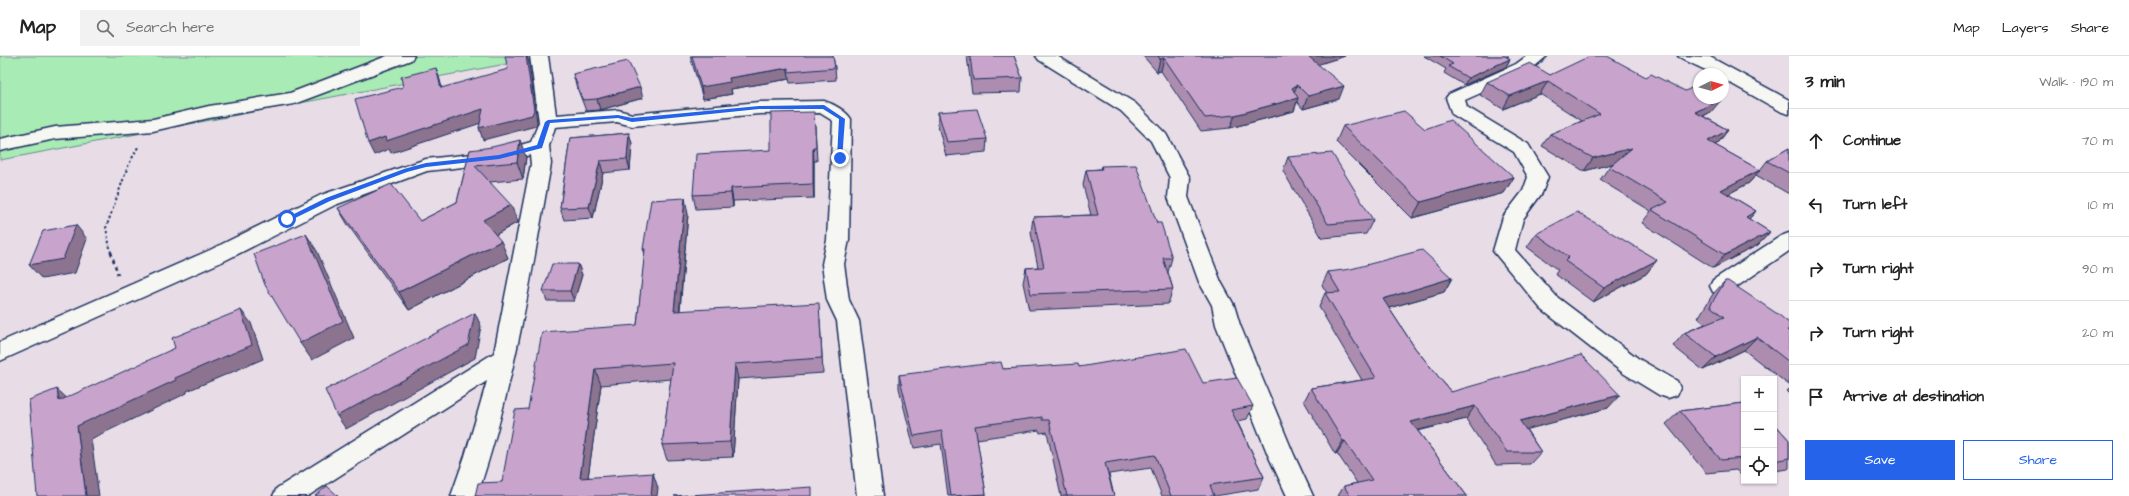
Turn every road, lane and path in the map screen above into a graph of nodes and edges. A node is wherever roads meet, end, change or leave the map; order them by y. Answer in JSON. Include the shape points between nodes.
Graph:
{"nodes":[{"id":1,"x":405,"y":56,"type":"edge"},
{"id":2,"x":539,"y":56,"type":"edge"},
{"id":3,"x":1045,"y":56,"type":"edge"},
{"id":4,"x":1538,"y":56,"type":"edge"},
{"id":5,"x":1703,"y":58,"type":"edge"},
{"id":6,"x":380,"y":61,"type":"edge"},
{"id":7,"x":1789,"y":108,"type":"edge"},
{"id":8,"x":548,"y":122,"type":"junction"},
{"id":9,"x":153,"y":125,"type":"junction"},
{"id":10,"x":0,"y":146,"type":"edge"},
{"id":11,"x":540,"y":146,"type":"junction"},
{"id":12,"x":1789,"y":241,"type":"edge"},
{"id":13,"x":1720,"y":286,"type":"edge"},
{"id":14,"x":127,"y":294,"type":"junction"},
{"id":15,"x":0,"y":352,"type":"edge"},
{"id":16,"x":504,"y":359,"type":"junction"},
{"id":17,"x":1668,"y":388,"type":"dead end"},
{"id":18,"x":286,"y":496,"type":"edge"},
{"id":19,"x":464,"y":496,"type":"edge"},
{"id":20,"x":870,"y":496,"type":"edge"},
{"id":21,"x":1300,"y":496,"type":"edge"}],
"edges":[{"from":1,"to":6,"type":"street"},
{"from":2,"to":8,"type":"street"},
{"from":3,"to":21,"type":"street","via":[[1128,107],[1159,138],[1180,178],[1178,197],[1210,282],[1223,305],[1228,325]]},
{"from":4,"to":17,"type":"street","via":[[1522,68],[1455,98],[1459,110],[1522,148],[1538,176],[1532,193],[1513,217],[1504,251],[1549,303],[1631,366]]},
{"from":5,"to":7,"type":"street"},
{"from":6,"to":9,"type":"street","via":[[294,98],[209,112]]},
{"from":8,"to":11,"type":"street"},
{"from":8,"to":20,"type":"street","via":[[618,116],[632,120],[788,107],[824,107],[842,119],[838,240],[834,264],[838,300],[848,320]]},
{"from":9,"to":10,"type":"street","via":[[55,133]]},
{"from":9,"to":14,"type":"path","via":[[128,166],[106,228],[112,263]]},
{"from":11,"to":14,"type":"street","via":[[499,157],[426,165],[406,170],[328,200],[218,254]]},
{"from":11,"to":16,"type":"street","via":[[541,164]]},
{"from":12,"to":13,"type":"street"},
{"from":14,"to":15,"type":"street"},
{"from":16,"to":18,"type":"street"},
{"from":16,"to":19,"type":"street","via":[[478,460]]}]}
